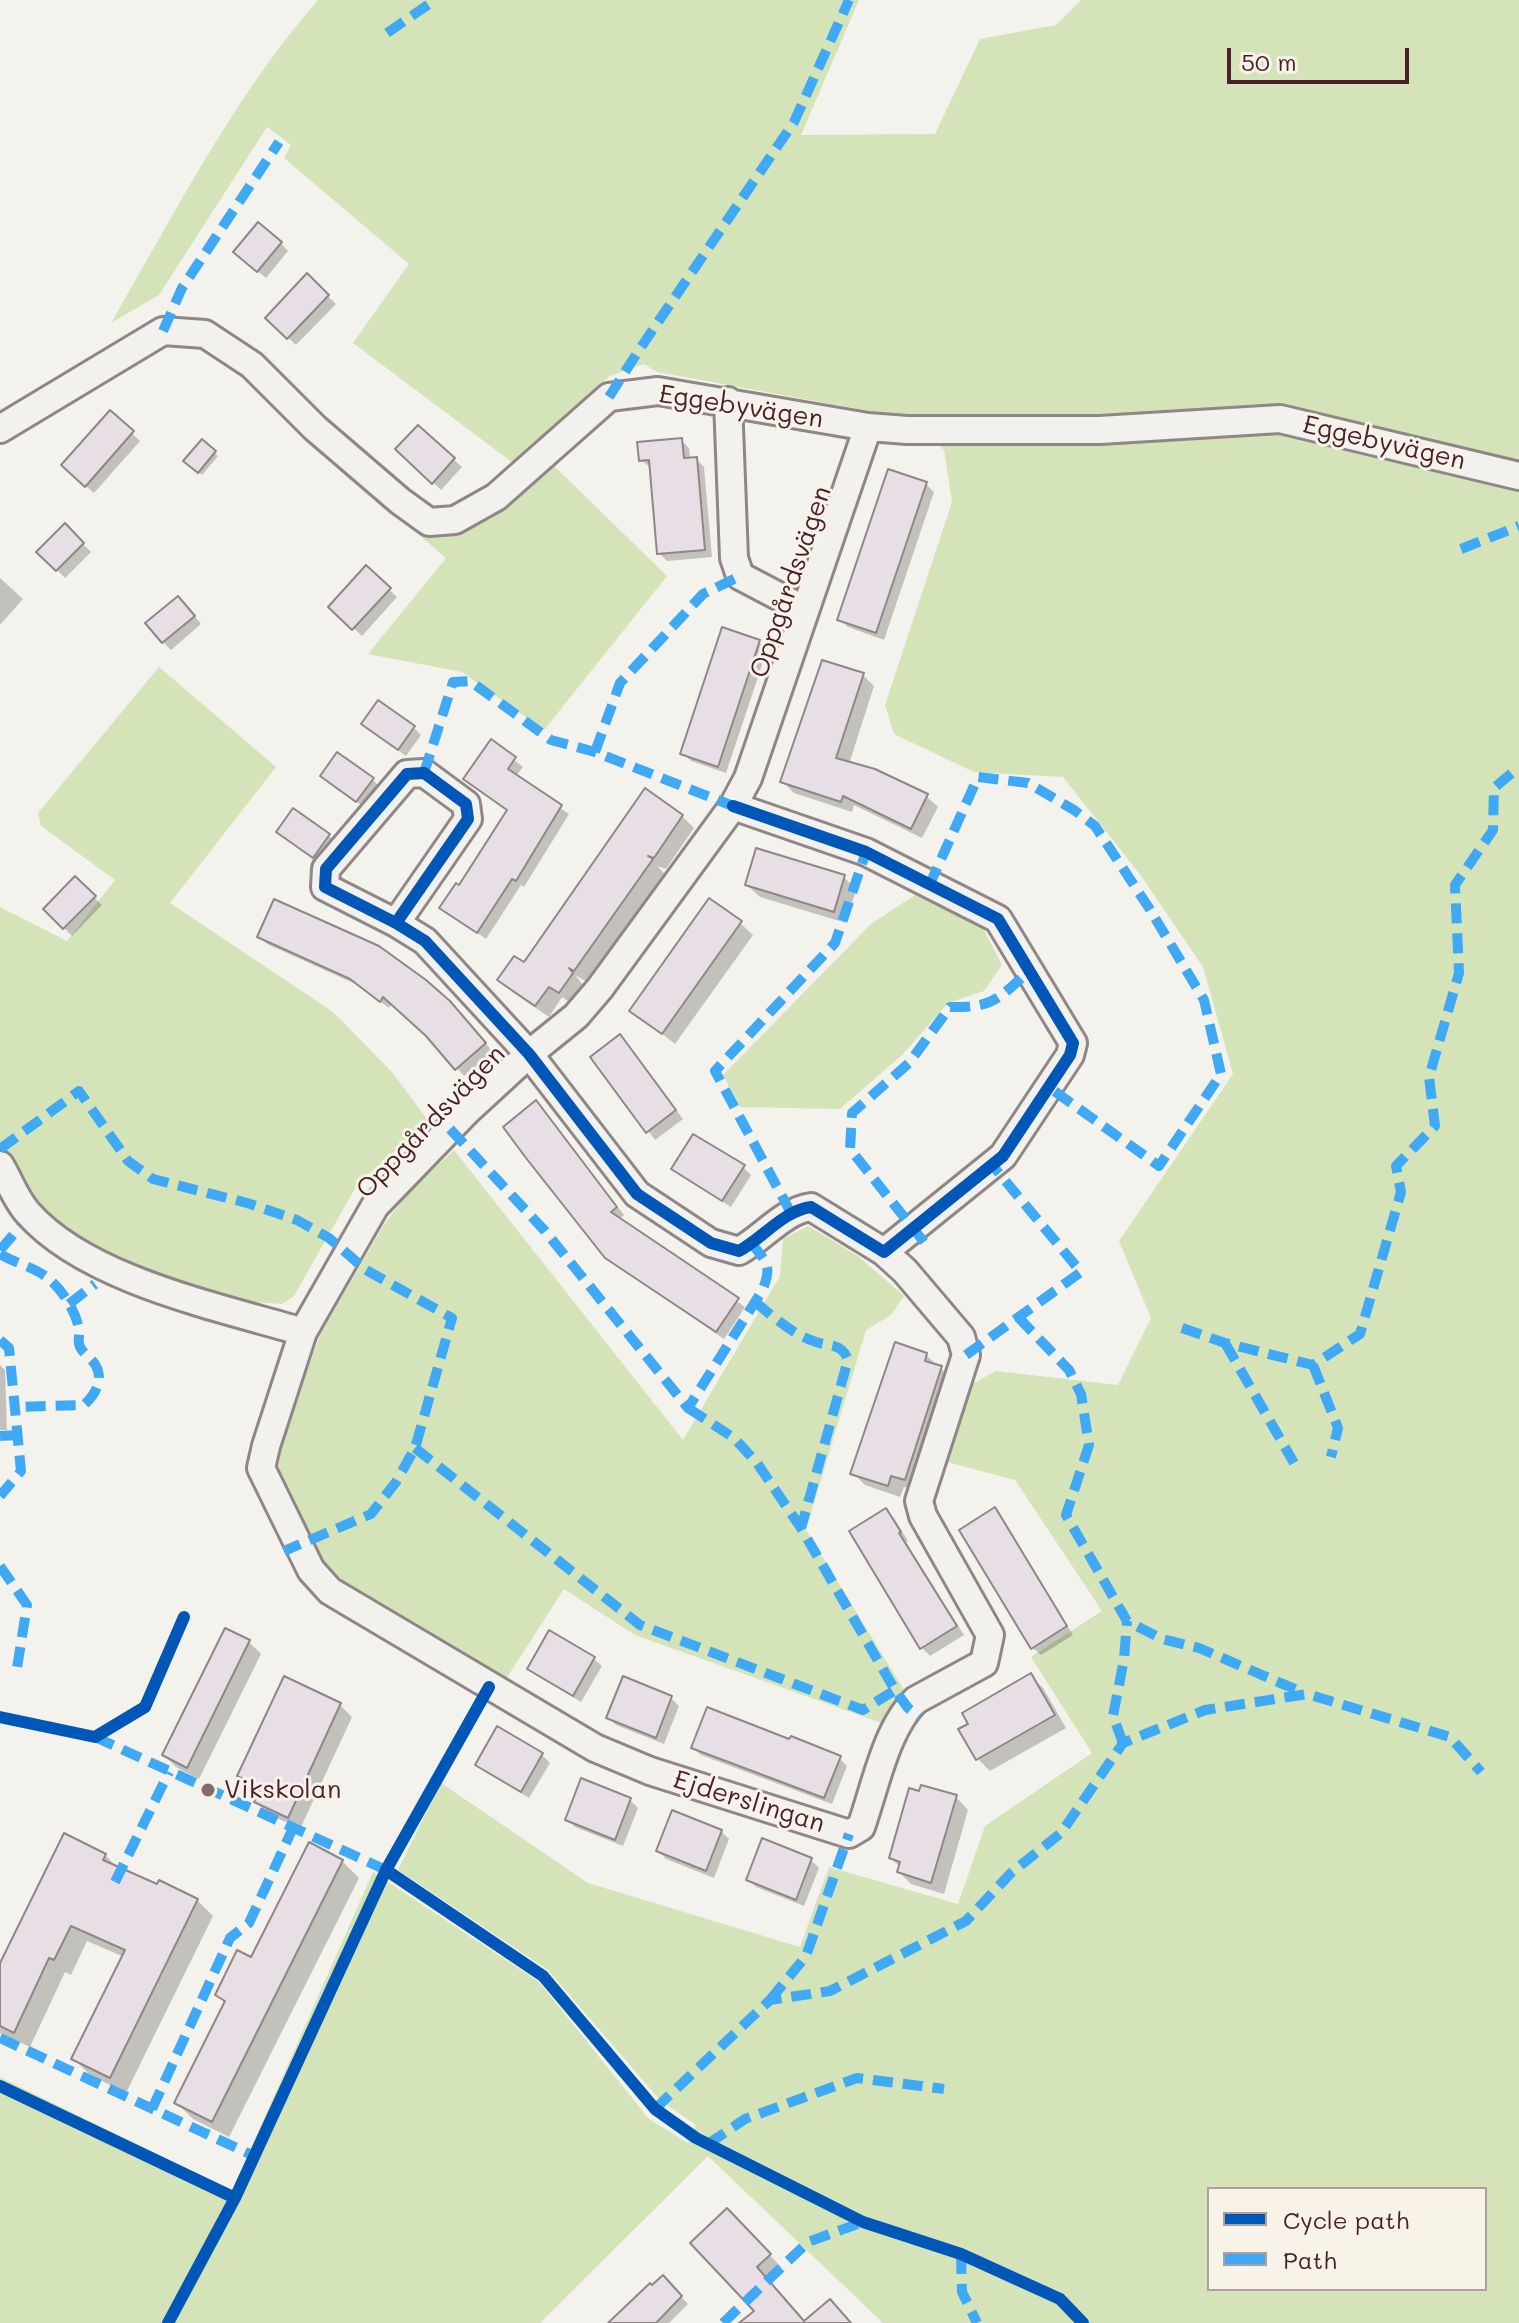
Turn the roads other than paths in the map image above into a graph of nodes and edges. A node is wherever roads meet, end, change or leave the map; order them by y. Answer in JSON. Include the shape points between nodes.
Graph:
{"nodes":[{"id":1,"x":728,"y":401,"type":"junction"},
{"id":2,"x":868,"y":427,"type":"junction"},
{"id":3,"x":0,"y":429,"type":"edge"},
{"id":4,"x":1519,"y":476,"type":"edge"},
{"id":5,"x":805,"y":610,"type":"junction"},
{"id":6,"x":733,"y":806,"type":"junction"},
{"id":7,"x":396,"y":923,"type":"junction"},
{"id":8,"x":529,"y":1054,"type":"junction"},
{"id":9,"x":0,"y":1165,"type":"edge"},
{"id":10,"x":884,"y":1252,"type":"junction"},
{"id":11,"x":303,"y":1332,"type":"junction"}],
"edges":[{"from":1,"to":2,"type":"street","name":"Eggebyvägen"},
{"from":1,"to":3,"type":"street","name":"Eggebyvägen","via":[[658,391],[609,397],[496,497],[455,520],[429,522],[315,428],[252,365],[205,334],[163,331]]},
{"from":1,"to":5,"type":"street","name":"Oppgårdsvägen","via":[[734,558],[740,576]]},
{"from":2,"to":4,"type":"street","name":"Eggebyvägen","via":[[1100,430],[1280,419]]},
{"from":2,"to":5,"type":"street","name":"Oppgårdsvägen"},
{"from":5,"to":6,"type":"street","name":"Oppgårdsvägen","via":[[748,778]]},
{"from":6,"to":8,"type":"street","name":"Oppgårdsvägen","via":[[600,988],[576,1016]]},
{"from":6,"to":10,"type":"street","via":[[866,852],[998,919],[1073,1043],[1003,1156]]},
{"from":7,"to":7,"type":"street","via":[[468,819],[466,804],[424,773],[407,774],[326,869],[325,887]]},
{"from":7,"to":8,"type":"street","via":[[425,941]]},
{"from":8,"to":10,"type":"street","name":"Ejderslingan","via":[[637,1194],[711,1243],[739,1251],[791,1213],[811,1207]]},
{"from":8,"to":11,"type":"street","name":"Oppgårdsvägen","via":[[375,1206]]},
{"from":9,"to":11,"type":"street","via":[[26,1212],[63,1245],[141,1283]]},
{"from":10,"to":11,"type":"street","name":"Ejderslingan","via":[[961,1337],[966,1355],[919,1501],[990,1635],[984,1663],[908,1708],[895,1729],[861,1827],[849,1834],[650,1771],[595,1748],[330,1591],[311,1570],[261,1468]]}]}
